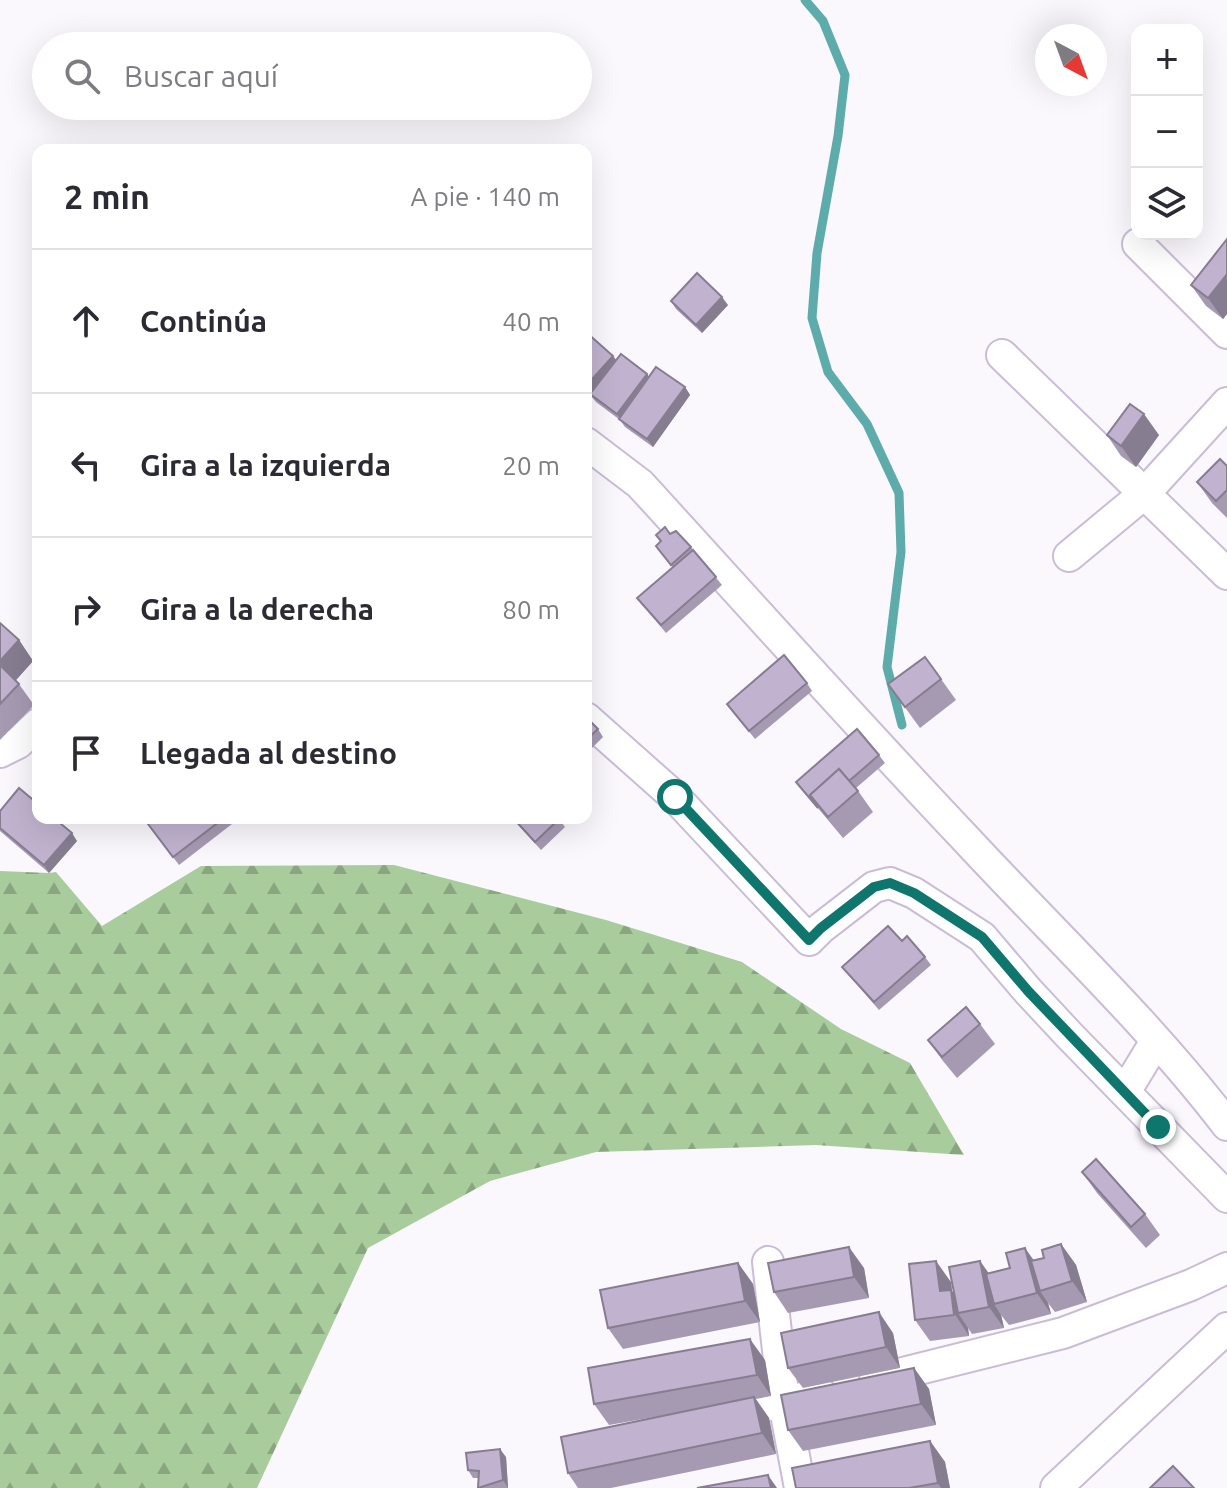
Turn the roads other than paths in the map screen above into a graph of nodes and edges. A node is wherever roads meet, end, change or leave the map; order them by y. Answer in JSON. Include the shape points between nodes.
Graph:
{"nodes":[{"id":1,"x":1138,"y":244,"type":"dead end"},
{"id":2,"x":1227,"y":333,"type":"edge"},
{"id":3,"x":1002,"y":355,"type":"dead end"},
{"id":4,"x":1227,"y":403,"type":"edge"},
{"id":5,"x":592,"y":448,"type":"edge"},
{"id":6,"x":1145,"y":493,"type":"junction"},
{"id":7,"x":1069,"y":556,"type":"dead end"},
{"id":8,"x":1227,"y":574,"type":"edge"},
{"id":9,"x":592,"y":723,"type":"edge"},
{"id":10,"x":32,"y":730,"type":"edge"},
{"id":11,"x":0,"y":752,"type":"edge"},
{"id":12,"x":1156,"y":1041,"type":"junction"},
{"id":13,"x":1125,"y":1092,"type":"junction"},
{"id":14,"x":1227,"y":1125,"type":"edge"},
{"id":15,"x":1227,"y":1197,"type":"edge"},
{"id":16,"x":768,"y":1262,"type":"edge"},
{"id":17,"x":1227,"y":1268,"type":"edge"},
{"id":18,"x":1227,"y":1328,"type":"edge"},
{"id":19,"x":784,"y":1403,"type":"junction"},
{"id":20,"x":694,"y":1421,"type":"edge"},
{"id":21,"x":800,"y":1488,"type":"edge"},
{"id":22,"x":1056,"y":1488,"type":"edge"}],
"edges":[{"from":1,"to":2,"type":"street"},
{"from":3,"to":6,"type":"street"},
{"from":4,"to":6,"type":"street"},
{"from":5,"to":12,"type":"street","via":[[640,484]]},
{"from":6,"to":7,"type":"street"},
{"from":6,"to":8,"type":"street"},
{"from":9,"to":13,"type":"street","via":[[675,797],[809,940],[874,887],[890,883],[914,893],[982,937]]},
{"from":10,"to":11,"type":"street"},
{"from":12,"to":13,"type":"street"},
{"from":12,"to":14,"type":"street"},
{"from":13,"to":15,"type":"street"},
{"from":16,"to":19,"type":"street"},
{"from":17,"to":19,"type":"street","via":[[1063,1333]]},
{"from":18,"to":22,"type":"street"},
{"from":19,"to":20,"type":"street"},
{"from":19,"to":21,"type":"street"}]}
